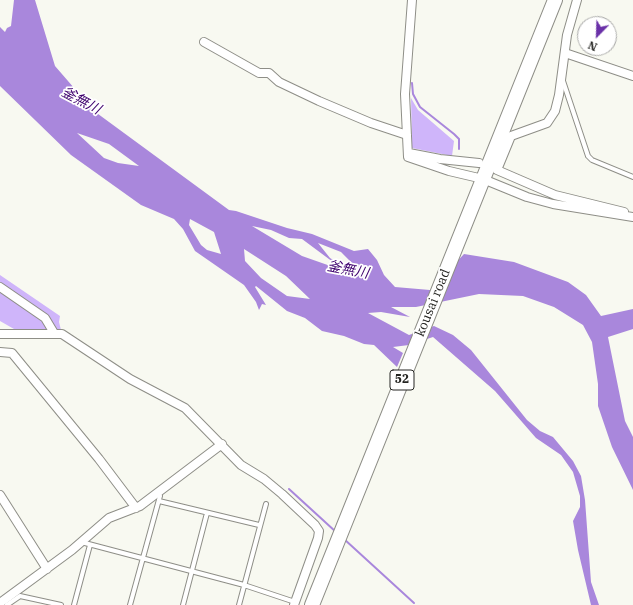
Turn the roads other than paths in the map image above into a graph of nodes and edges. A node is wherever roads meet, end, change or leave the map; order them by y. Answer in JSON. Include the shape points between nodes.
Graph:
{"nodes":[{"id":1,"x":412,"y":0,"type":"edge"},
{"id":2,"x":555,"y":0,"type":"edge"},
{"id":3,"x":577,"y":0,"type":"edge"},
{"id":4,"x":204,"y":42,"type":"dead end"},
{"id":5,"x":565,"y":53,"type":"junction"},
{"id":6,"x":633,"y":76,"type":"edge"},
{"id":7,"x":562,"y":77,"type":"junction"},
{"id":8,"x":406,"y":135,"type":"junction"},
{"id":9,"x":408,"y":153,"type":"junction"},
{"id":10,"x":479,"y":163,"type":"dead end"},
{"id":11,"x":633,"y":177,"type":"edge"},
{"id":12,"x":481,"y":184,"type":"junction"},
{"id":13,"x":633,"y":217,"type":"edge"},
{"id":14,"x":0,"y":287,"type":"edge"},
{"id":15,"x":54,"y":333,"type":"junction"},
{"id":16,"x":0,"y":334,"type":"edge"},
{"id":17,"x":0,"y":352,"type":"edge"},
{"id":18,"x":222,"y":444,"type":"junction"},
{"id":19,"x":0,"y":495,"type":"edge"},
{"id":20,"x":160,"y":496,"type":"dead end"},
{"id":21,"x":159,"y":501,"type":"junction"},
{"id":22,"x":266,"y":504,"type":"dead end"},
{"id":23,"x":136,"y":508,"type":"junction"},
{"id":24,"x":207,"y":513,"type":"junction"},
{"id":25,"x":259,"y":525,"type":"junction"},
{"id":26,"x":81,"y":542,"type":"junction"},
{"id":27,"x":90,"y":545,"type":"junction"},
{"id":28,"x":143,"y":559,"type":"junction"},
{"id":29,"x":47,"y":569,"type":"junction"},
{"id":30,"x":192,"y":572,"type":"junction"},
{"id":31,"x":244,"y":585,"type":"junction"},
{"id":32,"x":0,"y":603,"type":"edge"},
{"id":33,"x":294,"y":604,"type":"edge"},
{"id":34,"x":7,"y":605,"type":"edge"},
{"id":35,"x":61,"y":605,"type":"edge"},
{"id":36,"x":74,"y":605,"type":"edge"},
{"id":37,"x":130,"y":605,"type":"edge"},
{"id":38,"x":183,"y":605,"type":"edge"},
{"id":39,"x":239,"y":605,"type":"edge"},
{"id":40,"x":312,"y":605,"type":"edge"}],
"edges":[{"from":1,"to":8,"type":"street","via":[[405,94]]},
{"from":2,"to":12,"type":"highway","name":"kousai road","number":"52"},
{"from":3,"to":5,"type":"street"},
{"from":4,"to":8,"type":"street","via":[[259,73],[269,73],[279,82],[319,101]]},
{"from":5,"to":6,"type":"street"},
{"from":5,"to":7,"type":"street"},
{"from":7,"to":11,"type":"lane","via":[[588,156]]},
{"from":7,"to":13,"type":"street","via":[[557,104],[551,118],[547,123],[511,136],[497,170],[539,189],[610,207]]},
{"from":8,"to":9,"type":"street"},
{"from":9,"to":10,"type":"street"},
{"from":9,"to":12,"type":"street","via":[[408,157]]},
{"from":12,"to":13,"type":"street","via":[[553,204]]},
{"from":12,"to":40,"type":"highway","name":"kousai road","number":"52"},
{"from":14,"to":15,"type":"street","via":[[45,318]]},
{"from":15,"to":16,"type":"street"},
{"from":15,"to":18,"type":"street","via":[[62,334],[137,383],[185,408]]},
{"from":17,"to":23,"type":"street","via":[[12,353]]},
{"from":18,"to":23,"type":"street"},
{"from":18,"to":33,"type":"street","via":[[241,465],[282,494],[319,531]]},
{"from":19,"to":29,"type":"street"},
{"from":20,"to":21,"type":"lane"},
{"from":21,"to":24,"type":"lane"},
{"from":21,"to":28,"type":"lane"},
{"from":22,"to":25,"type":"lane"},
{"from":23,"to":26,"type":"street","via":[[109,518]]},
{"from":24,"to":25,"type":"lane"},
{"from":24,"to":30,"type":"lane"},
{"from":25,"to":31,"type":"lane"},
{"from":26,"to":27,"type":"lane"},
{"from":26,"to":29,"type":"street"},
{"from":27,"to":28,"type":"lane"},
{"from":27,"to":36,"type":"lane"},
{"from":28,"to":30,"type":"lane"},
{"from":28,"to":37,"type":"lane"},
{"from":29,"to":32,"type":"street"},
{"from":30,"to":31,"type":"lane"},
{"from":30,"to":38,"type":"lane"},
{"from":31,"to":33,"type":"lane"},
{"from":31,"to":39,"type":"lane"},
{"from":34,"to":35,"type":"lane","via":[[20,596]]}]}
